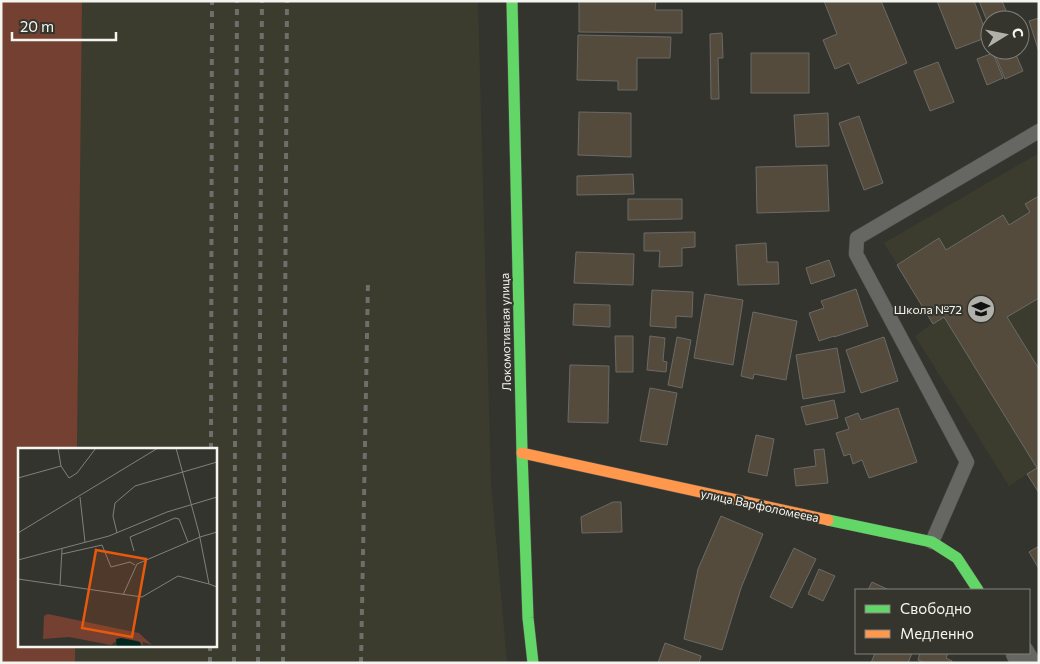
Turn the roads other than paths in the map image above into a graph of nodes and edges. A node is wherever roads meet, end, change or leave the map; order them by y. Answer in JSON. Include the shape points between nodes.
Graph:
{"nodes":[{"id":1,"x":512,"y":1,"type":"edge"},
{"id":2,"x":1039,"y":131,"type":"edge"},
{"id":3,"x":522,"y":453,"type":"junction"},
{"id":4,"x":932,"y":542,"type":"junction"},
{"id":5,"x":977,"y":589,"type":"edge"},
{"id":6,"x":534,"y":663,"type":"edge"}],
"edges":[{"from":1,"to":3,"type":"street","name":"Локомотивная улица"},
{"from":2,"to":4,"type":"lane","via":[[857,238],[856,254],[967,462]]},
{"from":3,"to":4,"type":"street","name":"улица Варфоломеева"},
{"from":3,"to":6,"type":"street","name":"Локомотивная улица","via":[[528,618]]},
{"from":4,"to":5,"type":"street","name":"улица Варфоломеева","via":[[957,558]]}]}
